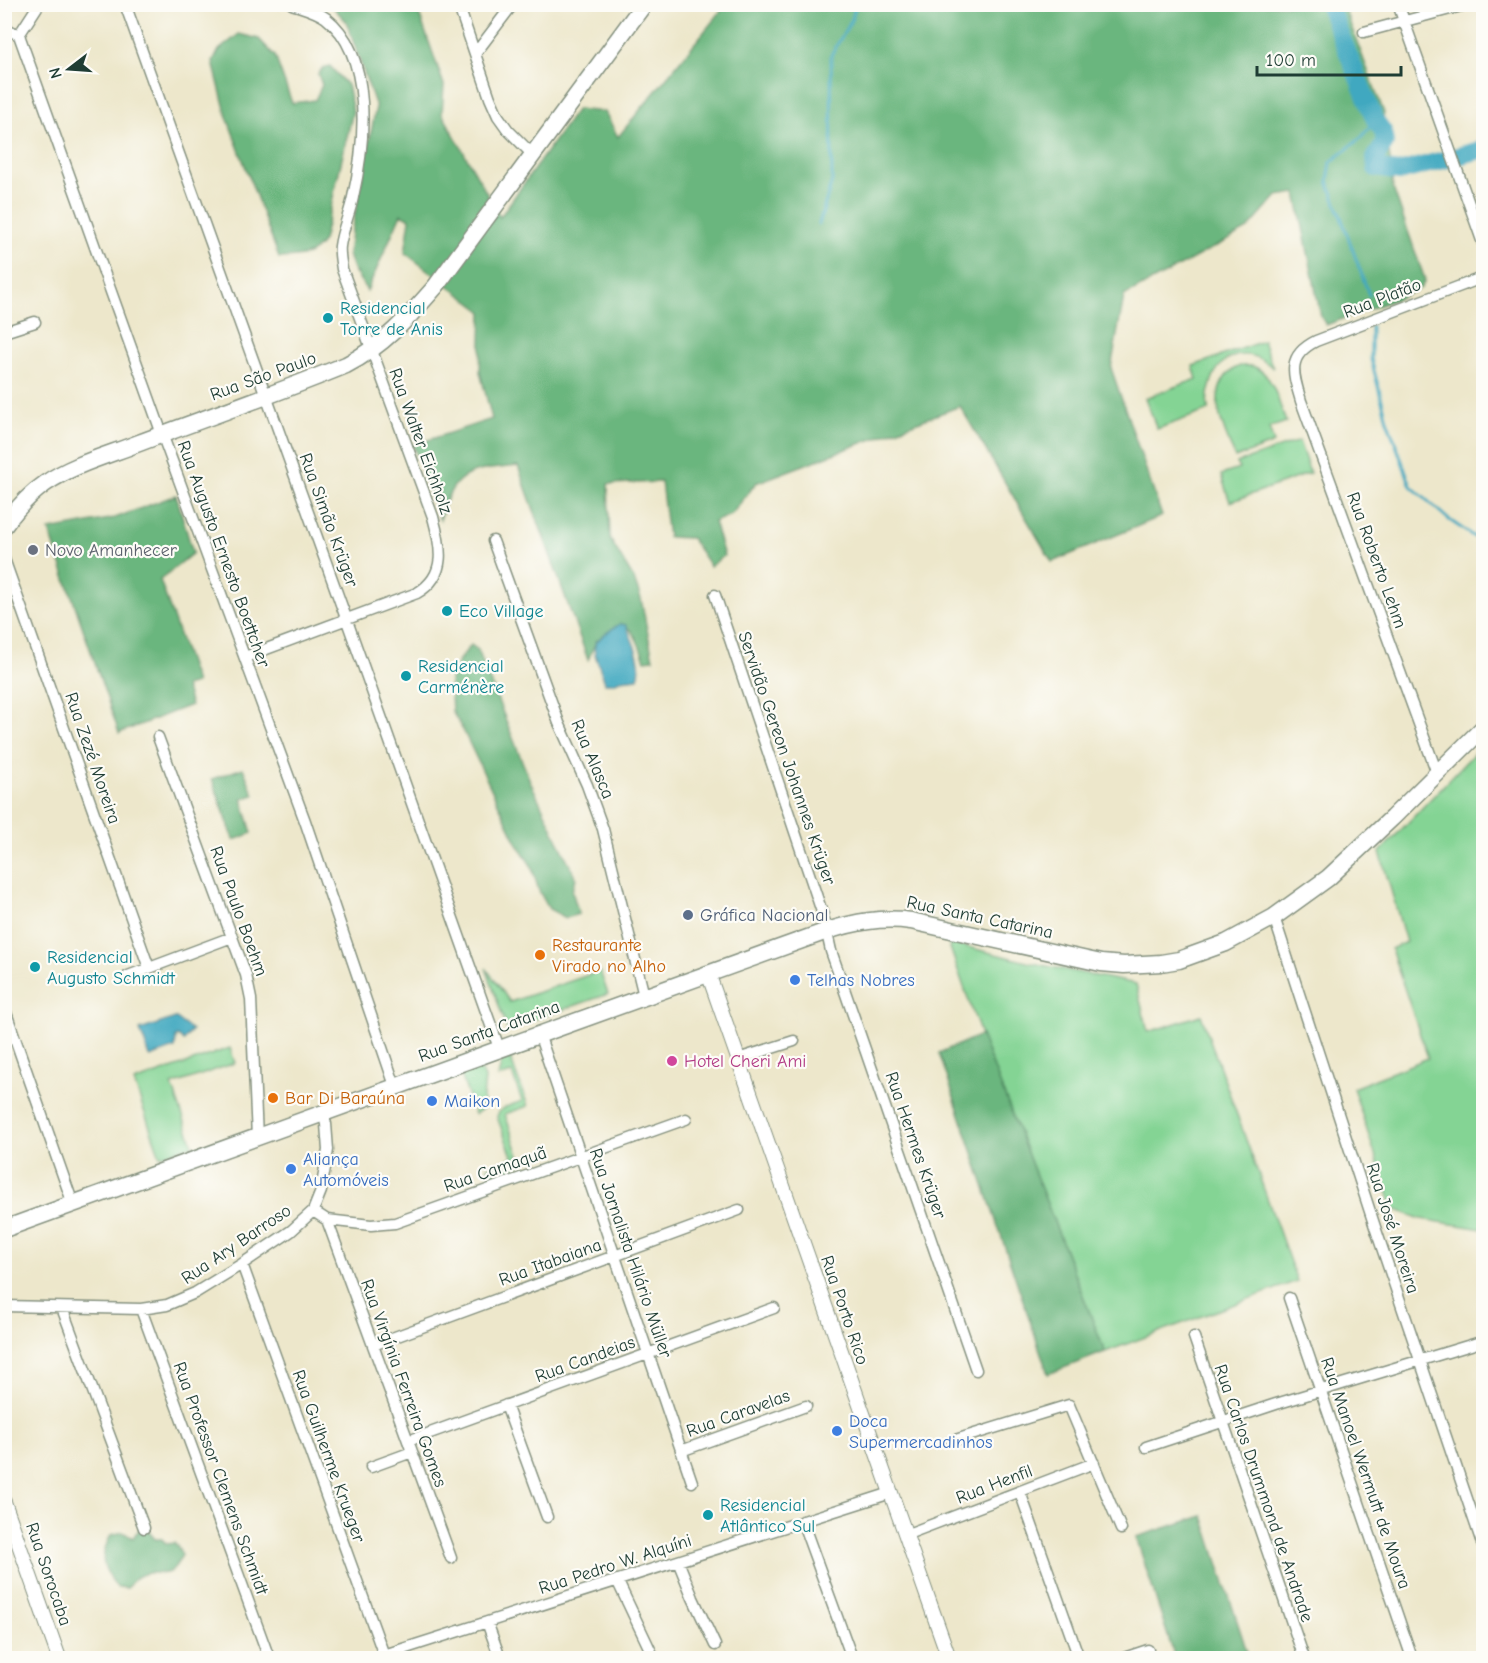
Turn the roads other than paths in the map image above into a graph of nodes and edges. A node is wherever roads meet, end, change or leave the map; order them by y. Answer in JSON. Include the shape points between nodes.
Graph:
{"nodes":[{"id":1,"x":39,"y":4,"type":"edge"},
{"id":2,"x":125,"y":4,"type":"edge"},
{"id":3,"x":292,"y":4,"type":"edge"},
{"id":4,"x":458,"y":4,"type":"edge"},
{"id":5,"x":513,"y":4,"type":"edge"},
{"id":6,"x":644,"y":4,"type":"edge"},
{"id":7,"x":1398,"y":4,"type":"edge"},
{"id":8,"x":1469,"y":4,"type":"edge"},
{"id":9,"x":1404,"y":22,"type":"junction"},
{"id":10,"x":4,"y":28,"type":"edge"},
{"id":11,"x":1364,"y":32,"type":"dead end"},
{"id":12,"x":19,"y":35,"type":"junction"},
{"id":13,"x":475,"y":54,"type":"junction"},
{"id":14,"x":532,"y":155,"type":"junction"},
{"id":15,"x":1484,"y":246,"type":"edge"},
{"id":16,"x":1484,"y":277,"type":"edge"},
{"id":17,"x":35,"y":322,"type":"dead end"},
{"id":18,"x":4,"y":332,"type":"edge"},
{"id":19,"x":371,"y":351,"type":"junction"},
{"id":20,"x":1296,"y":356,"type":"joint"},
{"id":21,"x":266,"y":396,"type":"junction"},
{"id":22,"x":162,"y":434,"type":"junction"},
{"id":23,"x":4,"y":526,"type":"edge"},
{"id":24,"x":494,"y":541,"type":"dead end"},
{"id":25,"x":4,"y":559,"type":"edge"},
{"id":26,"x":715,"y":595,"type":"dead end"},
{"id":27,"x":346,"y":618,"type":"junction"},
{"id":28,"x":244,"y":657,"type":"junction"},
{"id":29,"x":1484,"y":727,"type":"edge"},
{"id":30,"x":158,"y":737,"type":"dead end"},
{"id":31,"x":1437,"y":773,"type":"junction"},
{"id":32,"x":1274,"y":917,"type":"junction"},
{"id":33,"x":827,"y":931,"type":"junction"},
{"id":34,"x":232,"y":937,"type":"junction"},
{"id":35,"x":149,"y":968,"type":"junction"},
{"id":36,"x":708,"y":973,"type":"junction"},
{"id":37,"x":128,"y":976,"type":"dead end"},
{"id":38,"x":645,"y":996,"type":"junction"},
{"id":39,"x":4,"y":1007,"type":"edge"},
{"id":40,"x":538,"y":1034,"type":"junction"},
{"id":41,"x":794,"y":1041,"type":"dead end"},
{"id":42,"x":499,"y":1048,"type":"junction"},
{"id":43,"x":738,"y":1059,"type":"junction"},
{"id":44,"x":395,"y":1086,"type":"junction"},
{"id":45,"x":323,"y":1113,"type":"junction"},
{"id":46,"x":686,"y":1119,"type":"dead end"},
{"id":47,"x":257,"y":1138,"type":"junction"},
{"id":48,"x":580,"y":1157,"type":"junction"},
{"id":49,"x":73,"y":1204,"type":"junction"},
{"id":50,"x":313,"y":1210,"type":"junction"},
{"id":51,"x":739,"y":1210,"type":"dead end"},
{"id":52,"x":327,"y":1220,"type":"junction"},
{"id":53,"x":4,"y":1229,"type":"edge"},
{"id":54,"x":615,"y":1256,"type":"junction"},
{"id":55,"x":242,"y":1264,"type":"junction"},
{"id":56,"x":1289,"y":1298,"type":"dead end"},
{"id":57,"x":4,"y":1306,"type":"edge"},
{"id":58,"x":62,"y":1308,"type":"junction"},
{"id":59,"x":774,"y":1308,"type":"dead end"},
{"id":60,"x":141,"y":1309,"type":"junction"},
{"id":61,"x":1194,"y":1337,"type":"dead end"},
{"id":62,"x":1484,"y":1341,"type":"edge"},
{"id":63,"x":373,"y":1345,"type":"junction"},
{"id":64,"x":648,"y":1354,"type":"junction"},
{"id":65,"x":1420,"y":1360,"type":"junction"},
{"id":66,"x":976,"y":1370,"type":"dead end"},
{"id":67,"x":1320,"y":1390,"type":"junction"},
{"id":68,"x":506,"y":1405,"type":"junction"},
{"id":69,"x":806,"y":1406,"type":"dead end"},
{"id":70,"x":1222,"y":1421,"type":"junction"},
{"id":71,"x":408,"y":1441,"type":"junction"},
{"id":72,"x":952,"y":1441,"type":"dead end"},
{"id":73,"x":1146,"y":1447,"type":"dead end"},
{"id":74,"x":681,"y":1450,"type":"junction"},
{"id":75,"x":412,"y":1452,"type":"junction"},
{"id":76,"x":1094,"y":1463,"type":"junction"},
{"id":77,"x":371,"y":1467,"type":"dead end"},
{"id":78,"x":692,"y":1482,"type":"dead end"},
{"id":79,"x":1020,"y":1492,"type":"junction"},
{"id":80,"x":891,"y":1493,"type":"junction"},
{"id":81,"x":4,"y":1502,"type":"edge"},
{"id":82,"x":547,"y":1517,"type":"dead end"},
{"id":83,"x":802,"y":1521,"type":"junction"},
{"id":84,"x":144,"y":1528,"type":"dead end"},
{"id":85,"x":1121,"y":1529,"type":"dead end"},
{"id":86,"x":905,"y":1535,"type":"junction"},
{"id":87,"x":1484,"y":1549,"type":"edge"},
{"id":88,"x":451,"y":1558,"type":"dead end"},
{"id":89,"x":678,"y":1561,"type":"junction"},
{"id":90,"x":617,"y":1580,"type":"junction"},
{"id":91,"x":487,"y":1622,"type":"junction"},
{"id":92,"x":715,"y":1645,"type":"dead end"},
{"id":93,"x":1148,"y":1650,"type":"dead end"},
{"id":94,"x":385,"y":1657,"type":"edge"},
{"id":95,"x":59,"y":1659,"type":"edge"},
{"id":96,"x":269,"y":1659,"type":"edge"},
{"id":97,"x":500,"y":1659,"type":"edge"},
{"id":98,"x":654,"y":1659,"type":"edge"},
{"id":99,"x":852,"y":1659,"type":"edge"},
{"id":100,"x":949,"y":1659,"type":"edge"},
{"id":101,"x":1079,"y":1659,"type":"edge"},
{"id":102,"x":1124,"y":1659,"type":"edge"},
{"id":103,"x":1304,"y":1659,"type":"edge"},
{"id":104,"x":1412,"y":1659,"type":"edge"}],
"edges":[{"from":1,"to":12,"type":"street"},
{"from":2,"to":21,"type":"street","name":"Rua Simão Krüger"},
{"from":3,"to":19,"type":"street","name":"Rua Walter Eichholz","via":[[318,13],[336,28],[359,79],[363,142],[340,258]]},
{"from":4,"to":13,"type":"street"},
{"from":5,"to":13,"type":"street"},
{"from":6,"to":14,"type":"main road","name":"Rua São Paulo"},
{"from":7,"to":9,"type":"street"},
{"from":8,"to":9,"type":"street"},
{"from":9,"to":11,"type":"street"},
{"from":9,"to":15,"type":"street"},
{"from":10,"to":12,"type":"street"},
{"from":12,"to":22,"type":"street","name":"Rua Augusto Ernesto Boettcher"},
{"from":13,"to":14,"type":"street","via":[[498,116]]},
{"from":14,"to":19,"type":"main road","name":"Rua São Paulo","via":[[436,286]]},
{"from":16,"to":20,"type":"street","name":"Rua Platão","via":[[1316,341]]},
{"from":17,"to":18,"type":"street"},
{"from":19,"to":21,"type":"main road","name":"Rua São Paulo","via":[[346,365]]},
{"from":19,"to":27,"type":"street","name":"Rua Walter Eichholz","via":[[433,517],[439,565],[432,581],[417,593]]},
{"from":20,"to":31,"type":"street","name":"Rua Roberto Lehm","via":[[1293,370],[1301,401]]},
{"from":21,"to":22,"type":"main road","name":"Rua São Paulo"},
{"from":21,"to":27,"type":"street","name":"Rua Simão Krüger"},
{"from":22,"to":23,"type":"main road","name":"Rua São Paulo","via":[[55,478],[32,494]]},
{"from":22,"to":28,"type":"street","name":"Rua Augusto Ernesto Boettcher"},
{"from":24,"to":38,"type":"street","name":"Rua Alasca","via":[[559,723],[603,829]]},
{"from":25,"to":35,"type":"street","name":"Rua Zezé Moreira"},
{"from":26,"to":33,"type":"street","name":"Servidão Gereon Johannes Krüger"},
{"from":27,"to":28,"type":"street","name":"Rua Walter Eichholz"},
{"from":27,"to":42,"type":"street","name":"Rua Simão Krüger"},
{"from":28,"to":44,"type":"street","name":"Rua Augusto Ernesto Boettcher","via":[[305,821]]},
{"from":29,"to":31,"type":"main road","name":"Rua Santa Catarina"},
{"from":30,"to":34,"type":"street","name":"Rua Paulo Boehm"},
{"from":31,"to":32,"type":"main road","name":"Rua Santa Catarina","via":[[1328,878]]},
{"from":32,"to":33,"type":"main road","name":"Rua Santa Catarina","via":[[1193,956],[1124,965],[897,919],[870,920]]},
{"from":32,"to":65,"type":"street","name":"Rua José Moreira"},
{"from":33,"to":36,"type":"main road","name":"Rua Santa Catarina"},
{"from":33,"to":66,"type":"street","name":"Rua Hermes Krüger"},
{"from":34,"to":35,"type":"street"},
{"from":34,"to":47,"type":"street","name":"Rua Paulo Boehm","via":[[251,999]]},
{"from":35,"to":37,"type":"street"},
{"from":36,"to":38,"type":"main road","name":"Rua Santa Catarina"},
{"from":36,"to":43,"type":"main road","name":"Rua Porto Rico"},
{"from":38,"to":40,"type":"main road","name":"Rua Santa Catarina"},
{"from":39,"to":49,"type":"street"},
{"from":40,"to":42,"type":"main road","name":"Rua Santa Catarina"},
{"from":40,"to":48,"type":"street","name":"Rua Jornalista Hilário Müller"},
{"from":41,"to":43,"type":"street"},
{"from":42,"to":44,"type":"main road","name":"Rua Santa Catarina"},
{"from":43,"to":80,"type":"main road","name":"Rua Porto Rico"},
{"from":44,"to":45,"type":"main road","name":"Rua Santa Catarina"},
{"from":45,"to":47,"type":"main road","name":"Rua Santa Catarina"},
{"from":45,"to":50,"type":"street","name":"Rua Ary Barroso","via":[[328,1150],[321,1191]]},
{"from":46,"to":48,"type":"street","name":"Rua Camaquã"},
{"from":47,"to":49,"type":"main road","name":"Rua Santa Catarina"},
{"from":48,"to":52,"type":"street","name":"Rua Camaquã","via":[[395,1223],[371,1225]]},
{"from":48,"to":54,"type":"street","name":"Rua Jornalista Hilário Müller"},
{"from":49,"to":53,"type":"main road","name":"Rua Santa Catarina"},
{"from":50,"to":52,"type":"street","name":"Rua Camaquã"},
{"from":50,"to":55,"type":"street","name":"Rua Ary Barroso","via":[[291,1231]]},
{"from":51,"to":54,"type":"street","name":"Rua Itabaiana"},
{"from":52,"to":63,"type":"street","name":"Rua Virgínia Ferreira Gomes"},
{"from":54,"to":63,"type":"street","name":"Rua Itabaiana"},
{"from":54,"to":64,"type":"street","name":"Rua Jornalista Hilário Müller"},
{"from":55,"to":60,"type":"street","name":"Rua Ary Barroso","via":[[176,1302]]},
{"from":55,"to":94,"type":"street","name":"Rua Guilherme Krueger"},
{"from":56,"to":67,"type":"street","name":"Rua Manoel Wermutt de Moura"},
{"from":57,"to":58,"type":"street","name":"Rua Ary Barroso"},
{"from":58,"to":60,"type":"street","name":"Rua Ary Barroso"},
{"from":58,"to":84,"type":"street"},
{"from":59,"to":64,"type":"street","name":"Rua Candeias"},
{"from":60,"to":96,"type":"street","name":"Rua Professor Clemens Schmidt"},
{"from":61,"to":70,"type":"street","name":"Rua Carlos Drummond de Andrade"},
{"from":62,"to":65,"type":"street"},
{"from":63,"to":71,"type":"street","name":"Rua Virgínia Ferreira Gomes"},
{"from":64,"to":68,"type":"street","name":"Rua Candeias"},
{"from":64,"to":74,"type":"street","name":"Rua Jornalista Hilário Müller"},
{"from":65,"to":67,"type":"street"},
{"from":65,"to":87,"type":"street","name":"Rua José Moreira"},
{"from":67,"to":70,"type":"street"},
{"from":67,"to":104,"type":"street","name":"Rua Manoel Wermutt de Moura"},
{"from":68,"to":71,"type":"street","name":"Rua Candeias"},
{"from":68,"to":82,"type":"street"},
{"from":69,"to":74,"type":"street","name":"Rua Caravelas"},
{"from":70,"to":73,"type":"street"},
{"from":70,"to":103,"type":"street","name":"Rua Carlos Drummond de Andrade"},
{"from":71,"to":75,"type":"street","name":"Rua Virgínia Ferreira Gomes"},
{"from":72,"to":76,"type":"street","via":[[1070,1406]]},
{"from":74,"to":78,"type":"street","name":"Rua Jornalista Hilário Müller"},
{"from":75,"to":77,"type":"street"},
{"from":75,"to":88,"type":"street","name":"Rua Virgínia Ferreira Gomes"},
{"from":76,"to":79,"type":"street","name":"Rua Henfil"},
{"from":76,"to":85,"type":"street"},
{"from":79,"to":86,"type":"street","name":"Rua Henfil"},
{"from":79,"to":101,"type":"street"},
{"from":80,"to":83,"type":"street","name":"Rua Pedro W. Alquíni"},
{"from":80,"to":86,"type":"main road","name":"Rua Porto Rico"},
{"from":81,"to":95,"type":"main road","name":"Rua Sorocaba"},
{"from":83,"to":89,"type":"street","name":"Rua Pedro W. Alquíni"},
{"from":83,"to":99,"type":"street"},
{"from":86,"to":100,"type":"main road","name":"Rua Porto Rico"},
{"from":89,"to":90,"type":"street","name":"Rua Pedro W. Alquíni"},
{"from":89,"to":92,"type":"street"},
{"from":90,"to":91,"type":"street","name":"Rua Pedro W. Alquíni"},
{"from":90,"to":98,"type":"street"},
{"from":91,"to":94,"type":"street","name":"Rua Pedro W. Alquíni"},
{"from":91,"to":97,"type":"street"},
{"from":93,"to":102,"type":"street"}]}
